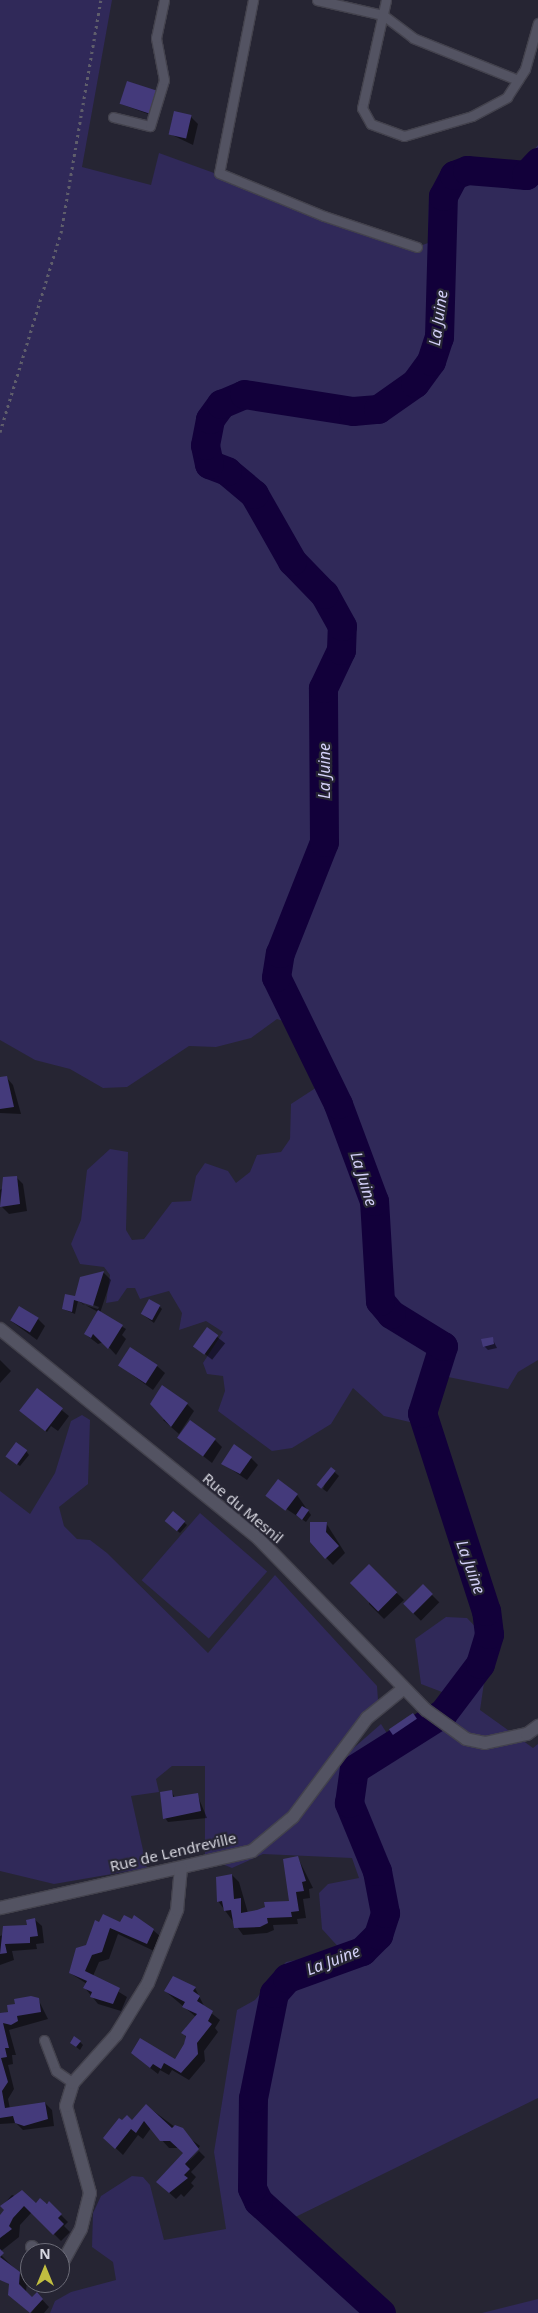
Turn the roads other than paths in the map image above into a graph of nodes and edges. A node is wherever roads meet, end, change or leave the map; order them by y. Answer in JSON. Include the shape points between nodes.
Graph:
{"nodes":[{"id":1,"x":164,"y":0,"type":"edge"},
{"id":2,"x":253,"y":0,"type":"edge"},
{"id":3,"x":317,"y":0,"type":"edge"},
{"id":4,"x":386,"y":0,"type":"edge"},
{"id":5,"x":383,"y":15,"type":"junction"},
{"id":6,"x":538,"y":23,"type":"edge"},
{"id":7,"x":518,"y":80,"type":"junction"},
{"id":8,"x":113,"y":117,"type":"dead end"},
{"id":9,"x":417,"y":247,"type":"dead end"},
{"id":10,"x":0,"y":1329,"type":"edge"},
{"id":11,"x":403,"y":1689,"type":"junction"},
{"id":12,"x":538,"y":1726,"type":"edge"},
{"id":13,"x":181,"y":1868,"type":"junction"},
{"id":14,"x":0,"y":1908,"type":"edge"},
{"id":15,"x":44,"y":2040,"type":"dead end"},
{"id":16,"x":74,"y":2083,"type":"junction"},
{"id":17,"x":70,"y":2249,"type":"edge"}],
"edges":[{"from":1,"to":8,"type":"lane","via":[[156,38],[164,80],[150,126]]},
{"from":2,"to":9,"type":"lane","via":[[219,173],[324,216]]},
{"from":3,"to":5,"type":"lane"},
{"from":4,"to":5,"type":"lane"},
{"from":5,"to":7,"type":"lane","via":[[413,38]]},
{"from":5,"to":7,"type":"lane","via":[[362,108],[372,124],[404,136],[472,116],[507,97]]},
{"from":6,"to":7,"type":"lane"},
{"from":10,"to":11,"type":"street","name":"Rue du Mesnil","via":[[259,1539]]},
{"from":11,"to":12,"type":"street","name":"Rue du Mesnil","via":[[466,1739],[485,1743],[512,1739]]},
{"from":11,"to":13,"type":"street","name":"Rue de Lendreville","via":[[367,1718],[293,1817],[271,1839],[230,1859]]},
{"from":13,"to":14,"type":"street","name":"Rue de Lendreville"},
{"from":13,"to":16,"type":"street","via":[[177,1910],[148,1983],[116,2035]]},
{"from":15,"to":16,"type":"lane","via":[[56,2071]]},
{"from":16,"to":17,"type":"street","via":[[66,2106],[90,2193],[81,2229]]}]}
